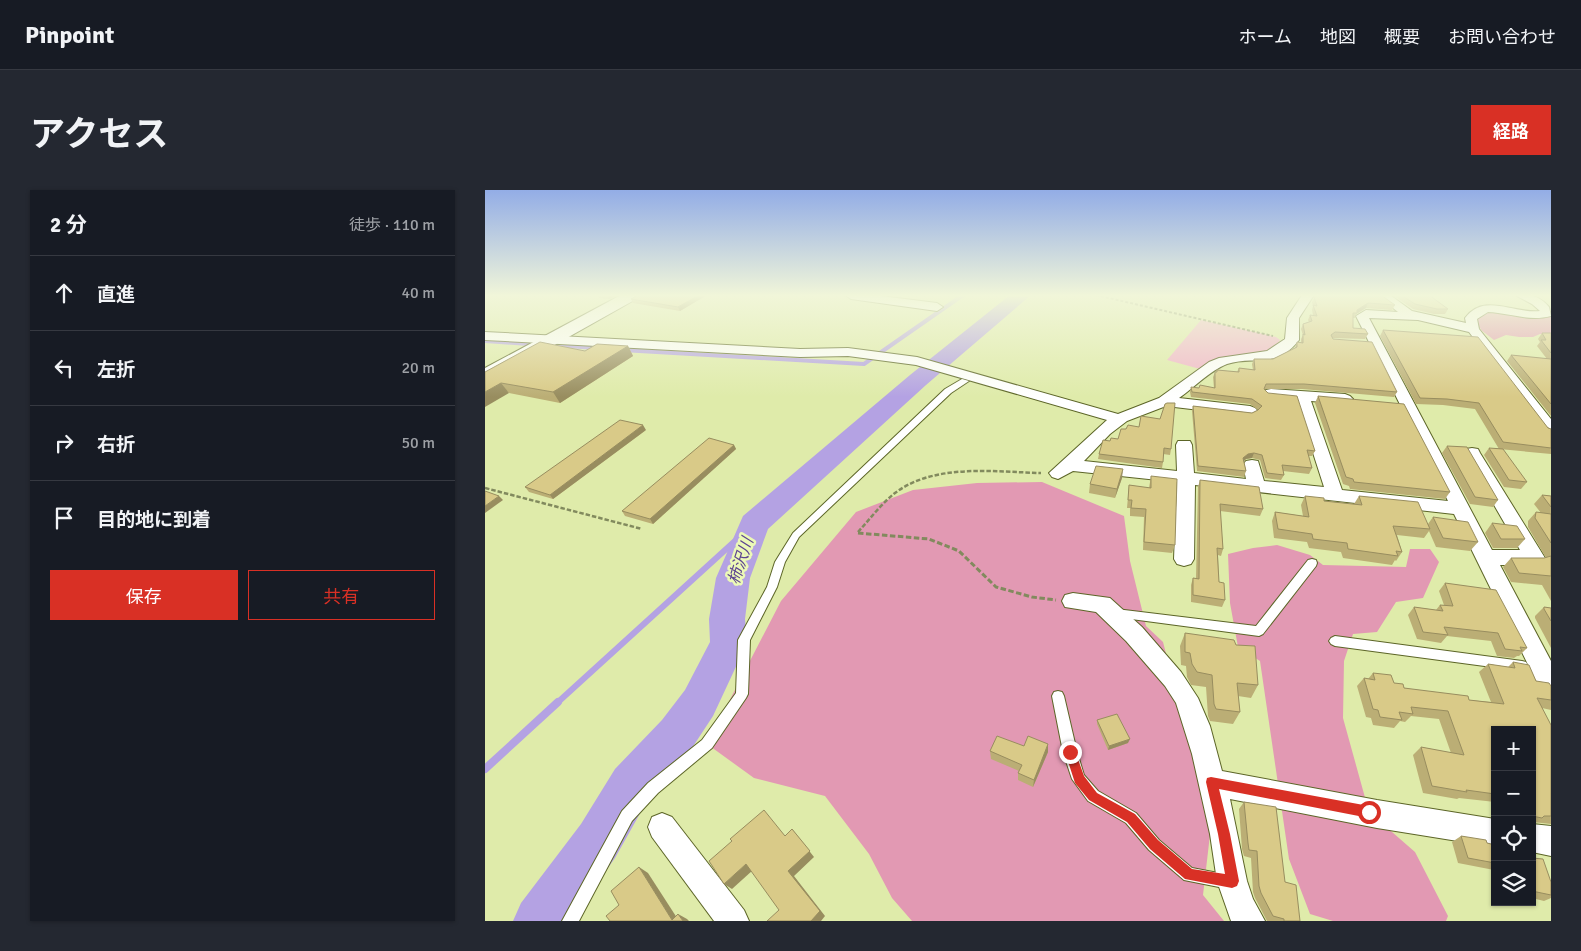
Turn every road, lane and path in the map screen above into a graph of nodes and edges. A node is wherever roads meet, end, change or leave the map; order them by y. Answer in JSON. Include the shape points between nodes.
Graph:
{"nodes":[{"id":1,"x":570,"y":329,"type":"edge"},
{"id":2,"x":1246,"y":329,"type":"edge"},
{"id":3,"x":1292,"y":329,"type":"edge"},
{"id":4,"x":1367,"y":329,"type":"edge"},
{"id":5,"x":1473,"y":329,"type":"edge"},
{"id":6,"x":485,"y":336,"type":"edge"},
{"id":7,"x":551,"y":340,"type":"junction"},
{"id":8,"x":1292,"y":340,"type":"junction"},
{"id":9,"x":485,"y":376,"type":"edge"},
{"id":10,"x":969,"y":379,"type":"junction"},
{"id":11,"x":1271,"y":393,"type":"edge"},
{"id":12,"x":1302,"y":395,"type":"junction"},
{"id":13,"x":1164,"y":401,"type":"junction"},
{"id":14,"x":1360,"y":401,"type":"edge"},
{"id":15,"x":1389,"y":404,"type":"edge"},
{"id":16,"x":1409,"y":406,"type":"junction"},
{"id":17,"x":1250,"y":411,"type":"edge"},
{"id":18,"x":1120,"y":419,"type":"junction"},
{"id":19,"x":1548,"y":422,"type":"edge"},
{"id":20,"x":1183,"y":445,"type":"dead end"},
{"id":21,"x":1472,"y":453,"type":"edge"},
{"id":22,"x":1252,"y":465,"type":"dead end"},
{"id":23,"x":1065,"y":469,"type":"junction"},
{"id":24,"x":1186,"y":478,"type":"junction"},
{"id":25,"x":1256,"y":486,"type":"junction"},
{"id":26,"x":485,"y":488,"type":"edge"},
{"id":27,"x":1335,"y":494,"type":"junction"},
{"id":28,"x":1462,"y":509,"type":"junction"},
{"id":29,"x":642,"y":529,"type":"dead end"},
{"id":30,"x":1487,"y":557,"type":"junction"},
{"id":31,"x":1184,"y":559,"type":"dead end"},
{"id":32,"x":1312,"y":563,"type":"dead end"},
{"id":33,"x":1073,"y":601,"type":"joint"},
{"id":34,"x":1110,"y":612,"type":"junction"},
{"id":35,"x":1335,"y":641,"type":"dead end"},
{"id":36,"x":1548,"y":675,"type":"edge"},
{"id":37,"x":1058,"y":696,"type":"dead end"},
{"id":38,"x":1211,"y":782,"type":"junction"},
{"id":39,"x":662,"y":827,"type":"dead end"},
{"id":40,"x":1491,"y":832,"type":"edge"},
{"id":41,"x":1536,"y":839,"type":"edge"},
{"id":42,"x":1551,"y":841,"type":"edge"},
{"id":43,"x":1232,"y":881,"type":"junction"},
{"id":44,"x":570,"y":921,"type":"edge"},
{"id":45,"x":733,"y":921,"type":"edge"},
{"id":46,"x":1249,"y":921,"type":"edge"}],
"edges":[{"from":1,"to":7,"type":"main road"},
{"from":2,"to":8,"type":"path"},
{"from":3,"to":8,"type":"street"},
{"from":4,"to":16,"type":"street","via":[[1371,344]]},
{"from":5,"to":19,"type":"street"},
{"from":6,"to":7,"type":"street"},
{"from":7,"to":9,"type":"main road"},
{"from":7,"to":10,"type":"street","via":[[800,353],[848,352],[917,361]]},
{"from":8,"to":13,"type":"street","via":[[1267,357],[1215,364]]},
{"from":10,"to":18,"type":"street"},
{"from":10,"to":44,"type":"lane","via":[[948,391],[796,535],[744,640],[742,694],[707,744],[653,788],[627,816]]},
{"from":11,"to":12,"type":"street"},
{"from":12,"to":14,"type":"street"},
{"from":12,"to":27,"type":"street"},
{"from":13,"to":17,"type":"street"},
{"from":13,"to":18,"type":"street"},
{"from":15,"to":16,"type":"street"},
{"from":16,"to":28,"type":"street"},
{"from":18,"to":23,"type":"street"},
{"from":20,"to":24,"type":"street"},
{"from":21,"to":30,"type":"street","via":[[1535,558]]},
{"from":22,"to":25,"type":"street"},
{"from":23,"to":24,"type":"street"},
{"from":23,"to":33,"type":"path","via":[[967,473],[921,480],[897,491],[858,533],[929,538],[959,551],[996,587],[1032,597]]},
{"from":24,"to":25,"type":"street"},
{"from":24,"to":31,"type":"street"},
{"from":25,"to":27,"type":"street"},
{"from":26,"to":29,"type":"path"},
{"from":27,"to":28,"type":"street"},
{"from":28,"to":30,"type":"street"},
{"from":30,"to":36,"type":"street"},
{"from":32,"to":34,"type":"lane","via":[[1259,631]]},
{"from":33,"to":34,"type":"street","via":[[1102,604]]},
{"from":34,"to":38,"type":"street","via":[[1134,634],[1186,698],[1197,726]]},
{"from":35,"to":36,"type":"lane"},
{"from":37,"to":43,"type":"lane","via":[[1079,779],[1093,796],[1131,818],[1189,875]]},
{"from":38,"to":40,"type":"street"},
{"from":38,"to":43,"type":"street"},
{"from":39,"to":45,"type":"street"},
{"from":41,"to":42,"type":"street"},
{"from":43,"to":46,"type":"street","via":[[1240,907]]}]}
